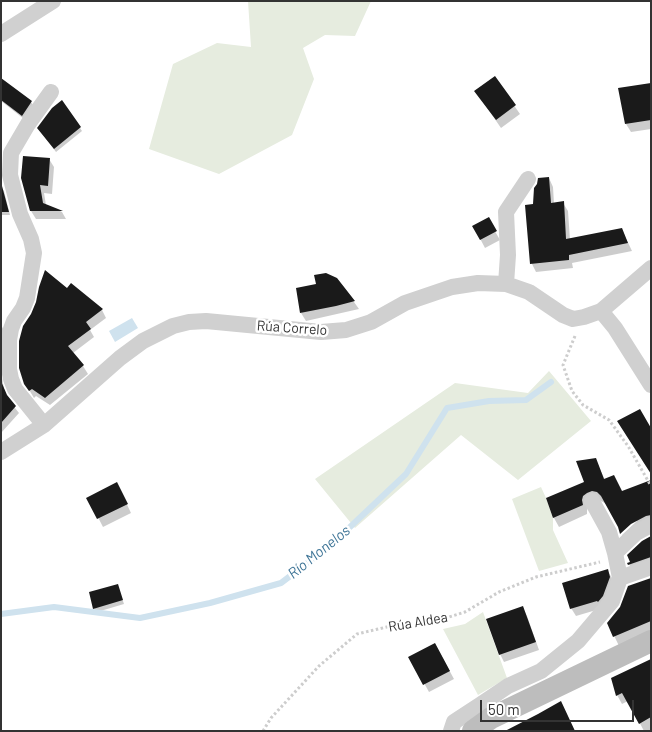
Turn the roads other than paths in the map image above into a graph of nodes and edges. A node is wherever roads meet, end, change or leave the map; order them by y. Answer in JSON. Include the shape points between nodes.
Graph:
{"nodes":[{"id":1,"x":52,"y":1,"type":"edge"},
{"id":2,"x":1,"y":34,"type":"edge"},
{"id":3,"x":51,"y":92,"type":"dead end"},
{"id":4,"x":528,"y":179,"type":"dead end"},
{"id":5,"x":651,"y":268,"type":"edge"},
{"id":6,"x":506,"y":284,"type":"junction"},
{"id":7,"x":601,"y":311,"type":"junction"},
{"id":8,"x":651,"y":386,"type":"edge"},
{"id":9,"x":44,"y":425,"type":"junction"},
{"id":10,"x":1,"y":452,"type":"edge"},
{"id":11,"x":592,"y":501,"type":"dead end"},
{"id":12,"x":651,"y":525,"type":"edge"},
{"id":13,"x":615,"y":553,"type":"junction"},
{"id":14,"x":651,"y":567,"type":"edge"},
{"id":15,"x":620,"y":578,"type":"junction"},
{"id":16,"x":651,"y":641,"type":"edge"},
{"id":17,"x":451,"y":731,"type":"edge"},
{"id":18,"x":473,"y":731,"type":"edge"}],
"edges":[{"from":1,"to":2,"type":"street"},
{"from":3,"to":9,"type":"street","via":[[11,153],[10,175],[34,252],[27,298],[11,329],[9,369],[15,389]]},
{"from":4,"to":6,"type":"street","via":[[506,212]]},
{"from":5,"to":7,"type":"street","name":"Rúa Correlo"},
{"from":6,"to":7,"type":"street","name":"Rúa Correlo","via":[[529,292],[573,319]]},
{"from":6,"to":9,"type":"street","name":"Rúa Correlo","via":[[478,283],[452,287],[346,330],[321,332],[206,321],[173,326],[143,341],[120,358]]},
{"from":7,"to":8,"type":"street"},
{"from":9,"to":10,"type":"street","name":"Rúa Correlo"},
{"from":11,"to":13,"type":"street","via":[[609,532]]},
{"from":12,"to":13,"type":"street","via":[[636,533]]},
{"from":13,"to":15,"type":"street"},
{"from":14,"to":15,"type":"street"},
{"from":15,"to":17,"type":"street","via":[[612,601],[578,641],[541,671],[508,686],[454,722]]},
{"from":16,"to":18,"type":"street","via":[[506,710]]}]}
